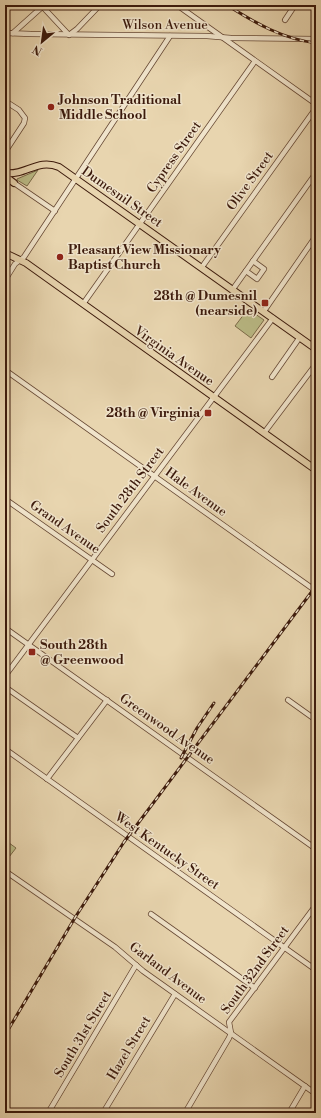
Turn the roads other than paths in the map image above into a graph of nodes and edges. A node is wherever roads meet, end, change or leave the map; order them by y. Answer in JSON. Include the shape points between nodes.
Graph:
{"nodes":[{"id":1,"x":100,"y":5,"type":"edge"},
{"id":2,"x":177,"y":5,"type":"edge"},
{"id":3,"x":42,"y":6,"type":"edge"},
{"id":4,"x":293,"y":6,"type":"edge"},
{"id":5,"x":285,"y":20,"type":"dead end"},
{"id":6,"x":5,"y":33,"type":"edge"},
{"id":7,"x":13,"y":33,"type":"junction"},
{"id":8,"x":69,"y":35,"type":"junction"},
{"id":9,"x":170,"y":36,"type":"junction"},
{"id":10,"x":220,"y":36,"type":"junction"},
{"id":11,"x":316,"y":39,"type":"edge"},
{"id":12,"x":255,"y":61,"type":"junction"},
{"id":13,"x":5,"y":101,"type":"edge"},
{"id":14,"x":316,"y":104,"type":"edge"},
{"id":15,"x":316,"y":108,"type":"edge"},
{"id":16,"x":5,"y":152,"type":"edge"},
{"id":17,"x":5,"y":173,"type":"edge"},
{"id":18,"x":316,"y":173,"type":"edge"},
{"id":19,"x":5,"y":176,"type":"edge"},
{"id":20,"x":76,"y":178,"type":"junction"},
{"id":21,"x":14,"y":183,"type":"joint"},
{"id":22,"x":55,"y":211,"type":"junction"},
{"id":23,"x":140,"y":224,"type":"junction"},
{"id":24,"x":316,"y":236,"type":"edge"},
{"id":25,"x":5,"y":253,"type":"edge"},
{"id":26,"x":20,"y":260,"type":"junction"},
{"id":27,"x":253,"y":261,"type":"junction"},
{"id":28,"x":202,"y":267,"type":"junction"},
{"id":29,"x":246,"y":271,"type":"junction"},
{"id":30,"x":5,"y":280,"type":"edge"},
{"id":31,"x":233,"y":290,"type":"junction"},
{"id":32,"x":83,"y":304,"type":"junction"},
{"id":33,"x":264,"y":311,"type":"junction"},
{"id":34,"x":273,"y":318,"type":"junction"},
{"id":35,"x":300,"y":337,"type":"junction"},
{"id":36,"x":316,"y":348,"type":"edge"},
{"id":37,"x":316,"y":364,"type":"edge"},
{"id":38,"x":5,"y":370,"type":"edge"},
{"id":39,"x":272,"y":377,"type":"dead end"},
{"id":40,"x":214,"y":397,"type":"junction"},
{"id":41,"x":264,"y":433,"type":"junction"},
{"id":42,"x":316,"y":470,"type":"edge"},
{"id":43,"x":155,"y":476,"type":"junction"},
{"id":44,"x":5,"y":498,"type":"edge"},
{"id":45,"x":92,"y":560,"type":"junction"},
{"id":46,"x":112,"y":574,"type":"dead end"},
{"id":47,"x":316,"y":591,"type":"edge"},
{"id":48,"x":5,"y":628,"type":"edge"},
{"id":49,"x":28,"y":644,"type":"junction"},
{"id":50,"x":5,"y":676,"type":"edge"},
{"id":51,"x":5,"y":686,"type":"edge"},
{"id":52,"x":107,"y":700,"type":"junction"},
{"id":53,"x":288,"y":700,"type":"dead end"},
{"id":54,"x":316,"y":720,"type":"edge"},
{"id":55,"x":78,"y":738,"type":"junction"},
{"id":56,"x":5,"y":749,"type":"edge"},
{"id":57,"x":47,"y":779,"type":"junction"},
{"id":58,"x":316,"y":849,"type":"edge"},
{"id":59,"x":5,"y":871,"type":"edge"},
{"id":60,"x":316,"y":904,"type":"edge"},
{"id":61,"x":150,"y":914,"type":"dead end"},
{"id":62,"x":285,"y":948,"type":"junction"},
{"id":63,"x":136,"y":966,"type":"junction"},
{"id":64,"x":316,"y":970,"type":"edge"},
{"id":65,"x":255,"y":988,"type":"junction"},
{"id":66,"x":175,"y":994,"type":"junction"},
{"id":67,"x":231,"y":1033,"type":"junction"},
{"id":68,"x":305,"y":1086,"type":"junction"},
{"id":69,"x":316,"y":1094,"type":"edge"},
{"id":70,"x":48,"y":1113,"type":"edge"},
{"id":71,"x":103,"y":1113,"type":"edge"},
{"id":72,"x":185,"y":1113,"type":"edge"},
{"id":73,"x":289,"y":1113,"type":"edge"}],
"edges":[{"from":1,"to":8,"type":"street"},
{"from":2,"to":10,"type":"street"},
{"from":3,"to":7,"type":"street"},
{"from":3,"to":8,"type":"street"},
{"from":4,"to":5,"type":"street"},
{"from":6,"to":7,"type":"street","name":"Wilson Avenue"},
{"from":7,"to":8,"type":"street","name":"Wilson Avenue"},
{"from":8,"to":9,"type":"street","name":"Wilson Avenue"},
{"from":9,"to":10,"type":"street","name":"Wilson Avenue"},
{"from":9,"to":20,"type":"street"},
{"from":10,"to":11,"type":"street","name":"Wilson Avenue"},
{"from":10,"to":12,"type":"street"},
{"from":12,"to":14,"type":"street"},
{"from":12,"to":23,"type":"street","name":"Cypress Street"},
{"from":13,"to":16,"type":"street","via":[[26,118]]},
{"from":15,"to":28,"type":"street","name":"Olive Street"},
{"from":17,"to":20,"type":"main road","name":"Dumesnil Street","via":[[20,173],[36,165],[50,164],[59,166]]},
{"from":18,"to":27,"type":"street"},
{"from":19,"to":21,"type":"main road"},
{"from":20,"to":22,"type":"street"},
{"from":20,"to":23,"type":"main road","name":"Dumesnil Street"},
{"from":21,"to":22,"type":"street"},
{"from":22,"to":26,"type":"street"},
{"from":23,"to":28,"type":"main road","name":"Dumesnil Street"},
{"from":23,"to":32,"type":"street","name":"Cypress Street"},
{"from":24,"to":33,"type":"street"},
{"from":25,"to":26,"type":"main road","name":"Virginia Avenue"},
{"from":26,"to":30,"type":"street"},
{"from":26,"to":32,"type":"main road","name":"Virginia Avenue"},
{"from":27,"to":29,"type":"street"},
{"from":27,"to":29,"type":"street","via":[[264,269],[257,279]]},
{"from":28,"to":31,"type":"main road","name":"Dumesnil Street"},
{"from":29,"to":31,"type":"street"},
{"from":31,"to":33,"type":"main road","name":"Dumesnil Street"},
{"from":32,"to":40,"type":"main road","name":"Virginia Avenue"},
{"from":33,"to":34,"type":"main road","name":"Dumesnil Street"},
{"from":34,"to":35,"type":"main road","name":"Dumesnil Street"},
{"from":34,"to":40,"type":"street","name":"South 28th Street"},
{"from":35,"to":36,"type":"main road","name":"Dumesnil Street"},
{"from":35,"to":39,"type":"street"},
{"from":37,"to":41,"type":"street"},
{"from":38,"to":43,"type":"street","name":"Hale Avenue"},
{"from":40,"to":41,"type":"main road","name":"Virginia Avenue"},
{"from":40,"to":43,"type":"street","name":"South 28th Street"},
{"from":41,"to":42,"type":"main road","name":"Virginia Avenue"},
{"from":43,"to":45,"type":"street","name":"South 28th Street"},
{"from":43,"to":47,"type":"street","name":"Hale Avenue"},
{"from":44,"to":45,"type":"street","name":"Grand Avenue"},
{"from":45,"to":46,"type":"street","name":"Grand Avenue"},
{"from":45,"to":49,"type":"street","name":"South 28th Street"},
{"from":48,"to":49,"type":"street","name":"Greenwood Avenue"},
{"from":49,"to":50,"type":"street","name":"South 28th Street"},
{"from":49,"to":52,"type":"street","name":"Greenwood Avenue"},
{"from":51,"to":55,"type":"street"},
{"from":52,"to":55,"type":"street"},
{"from":52,"to":58,"type":"street","name":"Greenwood Avenue"},
{"from":53,"to":54,"type":"street"},
{"from":55,"to":57,"type":"street"},
{"from":56,"to":57,"type":"street","name":"West Kentucky Street"},
{"from":57,"to":62,"type":"street","name":"West Kentucky Street"},
{"from":59,"to":63,"type":"street","name":"Garland Avenue","via":[[115,947]]},
{"from":60,"to":62,"type":"street","name":"South 32nd Street"},
{"from":61,"to":65,"type":"street"},
{"from":62,"to":64,"type":"street","name":"West Kentucky Street"},
{"from":62,"to":65,"type":"street","name":"South 32nd Street"},
{"from":63,"to":66,"type":"street","name":"Garland Avenue"},
{"from":63,"to":70,"type":"street","name":"South 31st Street"},
{"from":65,"to":67,"type":"street","name":"South 32nd Street","via":[[229,1022]]},
{"from":66,"to":67,"type":"street","name":"Garland Avenue"},
{"from":66,"to":71,"type":"street","name":"Hazel Street"},
{"from":67,"to":68,"type":"street","name":"Garland Avenue"},
{"from":67,"to":72,"type":"street","name":"South 32nd Street"},
{"from":68,"to":69,"type":"street","name":"Garland Avenue"},
{"from":68,"to":73,"type":"street"}]}
